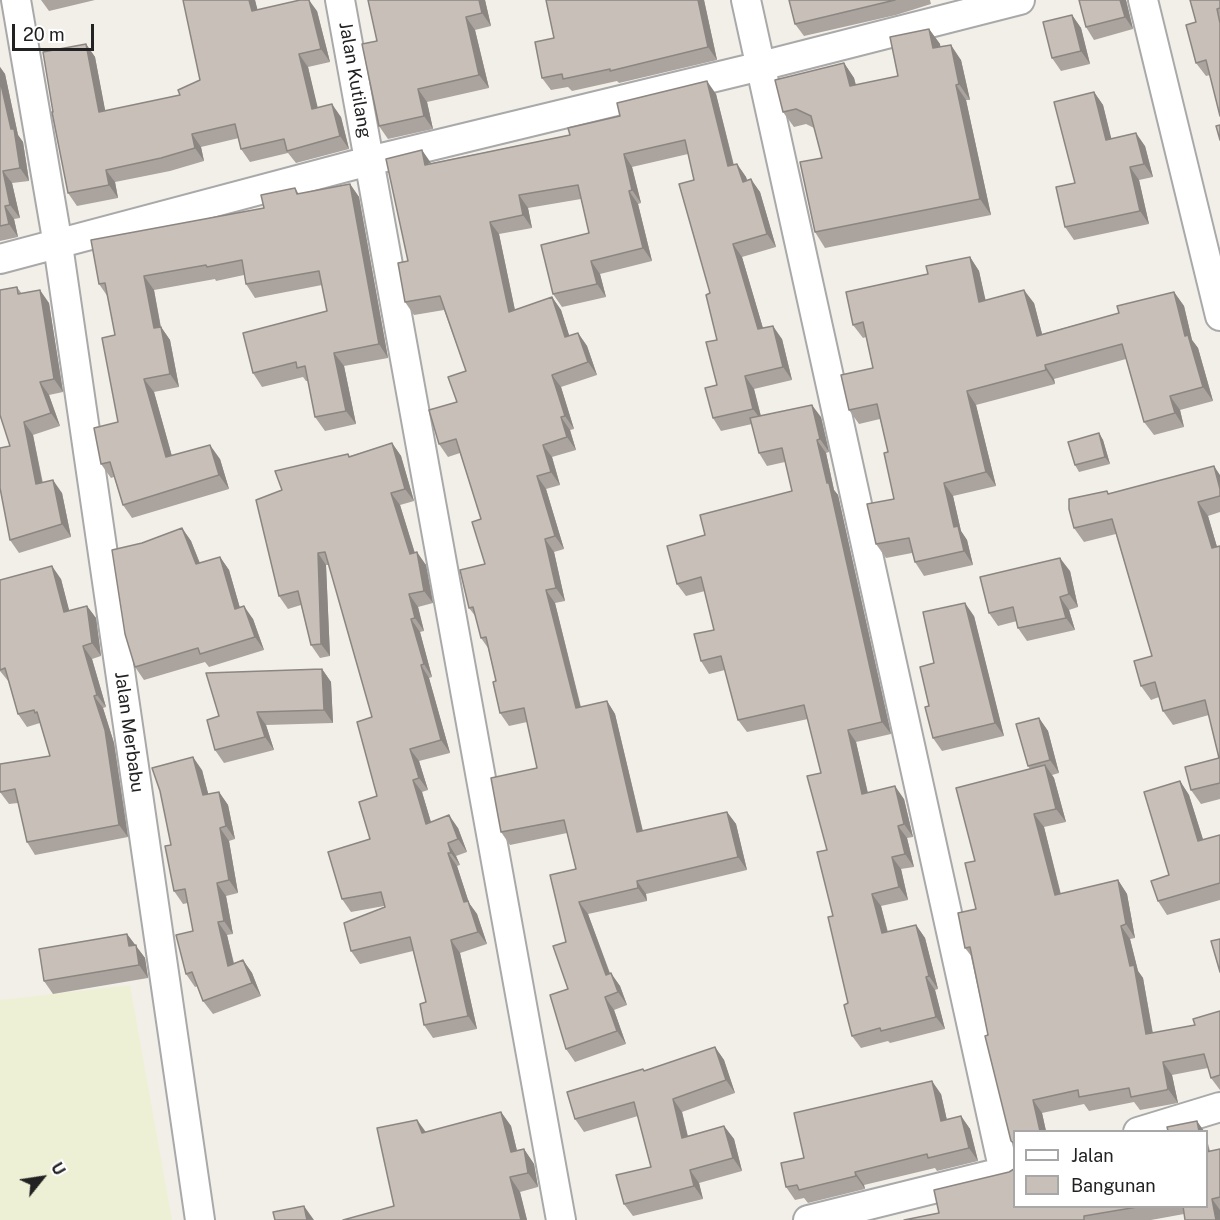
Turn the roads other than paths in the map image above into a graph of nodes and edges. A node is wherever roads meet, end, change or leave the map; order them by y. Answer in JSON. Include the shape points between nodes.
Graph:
{"nodes":[{"id":1,"x":16,"y":0,"type":"edge"},
{"id":2,"x":340,"y":0,"type":"edge"},
{"id":3,"x":746,"y":0,"type":"edge"},
{"id":4,"x":1020,"y":0,"type":"edge"},
{"id":5,"x":1143,"y":0,"type":"edge"},
{"id":6,"x":761,"y":66,"type":"junction"},
{"id":7,"x":369,"y":160,"type":"junction"},
{"id":8,"x":58,"y":245,"type":"junction"},
{"id":9,"x":0,"y":259,"type":"edge"},
{"id":10,"x":1220,"y":316,"type":"edge"},
{"id":11,"x":1220,"y":1107,"type":"edge"},
{"id":12,"x":1141,"y":1130,"type":"edge"},
{"id":13,"x":1009,"y":1170,"type":"edge"},
{"id":14,"x":200,"y":1220,"type":"edge"},
{"id":15,"x":561,"y":1220,"type":"edge"},
{"id":16,"x":808,"y":1220,"type":"edge"}],
"edges":[{"from":1,"to":8,"type":"street","name":"Jalan Merbabu"},
{"from":2,"to":7,"type":"street","name":"Jalan Kutilang"},
{"from":3,"to":6,"type":"street"},
{"from":4,"to":6,"type":"street"},
{"from":5,"to":10,"type":"street"},
{"from":6,"to":7,"type":"street"},
{"from":6,"to":13,"type":"street"},
{"from":7,"to":8,"type":"street"},
{"from":7,"to":15,"type":"street","name":"Jalan Kutilang"},
{"from":8,"to":9,"type":"street"},
{"from":8,"to":14,"type":"street","name":"Jalan Merbabu"},
{"from":11,"to":12,"type":"street"},
{"from":13,"to":16,"type":"street"}]}
